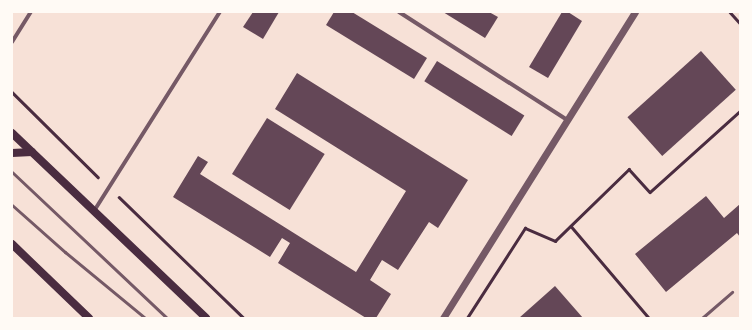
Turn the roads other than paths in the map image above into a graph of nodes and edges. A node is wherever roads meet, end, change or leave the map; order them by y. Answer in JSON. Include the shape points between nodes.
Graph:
{"nodes":[{"id":1,"x":31,"y":12,"type":"edge"},
{"id":2,"x":220,"y":12,"type":"edge"},
{"id":3,"x":399,"y":12,"type":"edge"},
{"id":4,"x":635,"y":12,"type":"edge"},
{"id":5,"x":12,"y":42,"type":"edge"},
{"id":6,"x":567,"y":120,"type":"junction"},
{"id":7,"x":12,"y":133,"type":"edge"},
{"id":8,"x":32,"y":152,"type":"junction"},
{"id":9,"x":12,"y":153,"type":"edge"},
{"id":10,"x":12,"y":172,"type":"edge"},
{"id":11,"x":12,"y":205,"type":"edge"},
{"id":12,"x":94,"y":211,"type":"junction"},
{"id":13,"x":12,"y":244,"type":"edge"},
{"id":14,"x":732,"y":292,"type":"dead end"},
{"id":15,"x":89,"y":318,"type":"edge"},
{"id":16,"x":145,"y":318,"type":"edge"},
{"id":17,"x":167,"y":318,"type":"edge"},
{"id":18,"x":206,"y":318,"type":"edge"},
{"id":19,"x":443,"y":318,"type":"edge"},
{"id":20,"x":702,"y":318,"type":"edge"}],
"edges":[{"from":1,"to":5,"type":"street"},
{"from":2,"to":12,"type":"street"},
{"from":3,"to":6,"type":"street"},
{"from":4,"to":6,"type":"street"},
{"from":6,"to":19,"type":"street"},
{"from":7,"to":8,"type":"main road"},
{"from":8,"to":9,"type":"main road"},
{"from":8,"to":12,"type":"main road"},
{"from":10,"to":17,"type":"lane"},
{"from":11,"to":16,"type":"lane"},
{"from":12,"to":18,"type":"main road"},
{"from":13,"to":15,"type":"main road"},
{"from":14,"to":20,"type":"lane"}]}
